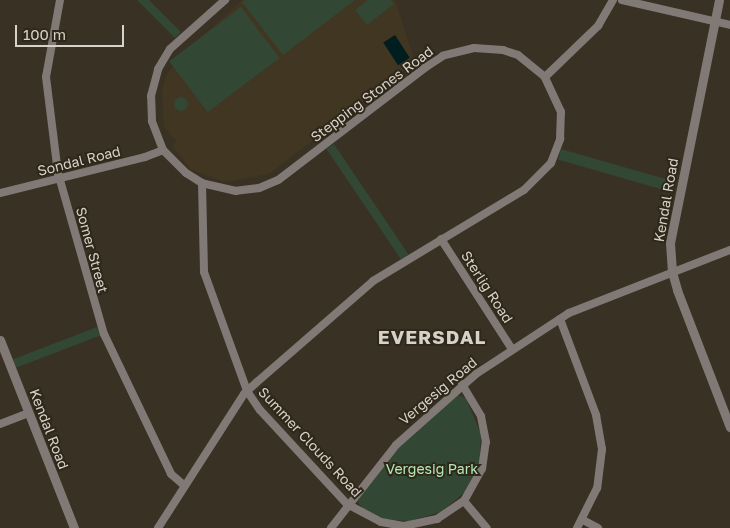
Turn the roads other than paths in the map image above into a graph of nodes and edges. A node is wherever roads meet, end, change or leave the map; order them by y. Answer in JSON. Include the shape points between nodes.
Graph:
{"nodes":[{"id":1,"x":60,"y":0,"type":"edge"},
{"id":2,"x":225,"y":0,"type":"edge"},
{"id":3,"x":613,"y":0,"type":"edge"},
{"id":4,"x":622,"y":0,"type":"edge"},
{"id":5,"x":719,"y":0,"type":"edge"},
{"id":6,"x":718,"y":22,"type":"junction"},
{"id":7,"x":730,"y":24,"type":"edge"},
{"id":8,"x":546,"y":77,"type":"junction"},
{"id":9,"x":163,"y":150,"type":"junction"},
{"id":10,"x":60,"y":179,"type":"junction"},
{"id":11,"x":202,"y":183,"type":"junction"},
{"id":12,"x":0,"y":193,"type":"edge"},
{"id":13,"x":441,"y":239,"type":"junction"},
{"id":14,"x":730,"y":250,"type":"edge"},
{"id":15,"x":672,"y":272,"type":"junction"},
{"id":16,"x":560,"y":319,"type":"junction"},
{"id":17,"x":0,"y":340,"type":"edge"},
{"id":18,"x":512,"y":349,"type":"junction"},
{"id":19,"x":462,"y":384,"type":"junction"},
{"id":20,"x":247,"y":391,"type":"junction"},
{"id":21,"x":28,"y":413,"type":"junction"},
{"id":22,"x":0,"y":424,"type":"edge"},
{"id":23,"x":730,"y":428,"type":"edge"},
{"id":24,"x":185,"y":486,"type":"junction"},
{"id":25,"x":464,"y":501,"type":"junction"},
{"id":26,"x":348,"y":504,"type":"junction"},
{"id":27,"x":583,"y":520,"type":"junction"},
{"id":28,"x":74,"y":528,"type":"edge"},
{"id":29,"x":158,"y":528,"type":"edge"},
{"id":30,"x":331,"y":528,"type":"edge"},
{"id":31,"x":487,"y":528,"type":"edge"},
{"id":32,"x":577,"y":528,"type":"edge"},
{"id":33,"x":598,"y":528,"type":"edge"}],
"edges":[{"from":1,"to":10,"type":"street","name":"Somer Street","via":[[46,77]]},
{"from":2,"to":9,"type":"street","name":"Stepping Stones Road","via":[[176,42],[155,75],[151,113]]},
{"from":3,"to":8,"type":"street","via":[[598,26]]},
{"from":4,"to":6,"type":"street"},
{"from":5,"to":6,"type":"street","name":"Kendal Road"},
{"from":6,"to":7,"type":"street"},
{"from":6,"to":15,"type":"street","name":"Kendal Road","via":[[674,216],[670,243]]},
{"from":8,"to":11,"type":"street","name":"Stepping Stones Road","via":[[518,55],[503,50],[474,48],[456,52],[426,67],[278,180],[259,188],[236,191]]},
{"from":8,"to":13,"type":"street","name":"Stepping Stones Road","via":[[561,112],[560,139],[551,163],[524,190]]},
{"from":9,"to":10,"type":"street","name":"Sondal Road"},
{"from":9,"to":11,"type":"street","name":"Stepping Stones Road","via":[[186,174]]},
{"from":10,"to":12,"type":"street","name":"Sondal Road"},
{"from":10,"to":24,"type":"street","name":"Somer Street","via":[[104,334],[171,474]]},
{"from":11,"to":20,"type":"street","name":"Summer Clouds Road","via":[[204,272]]},
{"from":13,"to":18,"type":"street","name":"Sterlig Road"},
{"from":13,"to":20,"type":"street","name":"Stepping Stones Road","via":[[373,281]]},
{"from":14,"to":15,"type":"street","name":"Vergesig Road"},
{"from":15,"to":16,"type":"street","name":"Vergesig Road"},
{"from":15,"to":23,"type":"street","name":"Kendal Road"},
{"from":16,"to":18,"type":"street","name":"Vergesig Road"},
{"from":16,"to":27,"type":"street","via":[[596,415],[602,449],[597,488]]},
{"from":17,"to":21,"type":"street","name":"Kendal Road"},
{"from":18,"to":19,"type":"street","name":"Vergesig Road"},
{"from":19,"to":25,"type":"street","name":"Summer Clouds Road","via":[[481,416],[486,442],[482,469]]},
{"from":19,"to":26,"type":"street","name":"Vergesig Road","via":[[396,445]]},
{"from":20,"to":24,"type":"street","name":"Stepping Stones Road"},
{"from":20,"to":26,"type":"street","name":"Summer Clouds Road"},
{"from":21,"to":22,"type":"street"},
{"from":21,"to":28,"type":"street","name":"Kendal Road"},
{"from":24,"to":29,"type":"street","name":"Stepping Stones Road"},
{"from":25,"to":26,"type":"street","name":"Summer Clouds Road","via":[[437,519],[404,526],[381,522]]},
{"from":25,"to":31,"type":"street"},
{"from":26,"to":30,"type":"street","name":"Vergesig Road"},
{"from":27,"to":32,"type":"street"},
{"from":27,"to":33,"type":"street"}]}
